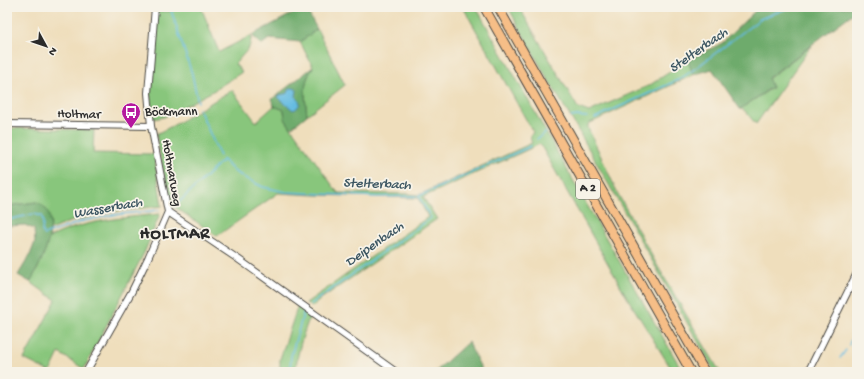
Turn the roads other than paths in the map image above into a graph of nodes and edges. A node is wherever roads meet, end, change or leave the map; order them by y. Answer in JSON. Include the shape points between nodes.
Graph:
{"nodes":[{"id":1,"x":155,"y":7,"type":"edge"},
{"id":2,"x":484,"y":7,"type":"edge"},
{"id":3,"x":498,"y":7,"type":"edge"},
{"id":4,"x":7,"y":124,"type":"edge"},
{"id":5,"x":151,"y":126,"type":"junction"},
{"id":6,"x":168,"y":212,"type":"junction"},
{"id":7,"x":857,"y":273,"type":"edge"},
{"id":8,"x":86,"y":372,"type":"edge"},
{"id":9,"x":396,"y":372,"type":"edge"},
{"id":10,"x":691,"y":372,"type":"edge"},
{"id":11,"x":705,"y":372,"type":"edge"},
{"id":12,"x":808,"y":372,"type":"edge"}],
"edges":[{"from":1,"to":5,"type":"street","name":"Holtmarweg","via":[[148,93]]},
{"from":2,"to":10,"type":"highway","number":"A 2"},
{"from":3,"to":11,"type":"highway","number":"A 2"},
{"from":4,"to":5,"type":"street","name":"Holtmar"},
{"from":5,"to":6,"type":"street","name":"Holtmarweg"},
{"from":6,"to":8,"type":"street","name":"Holtmarweg","via":[[132,291]]},
{"from":6,"to":9,"type":"street"},
{"from":7,"to":12,"type":"street"}]}
